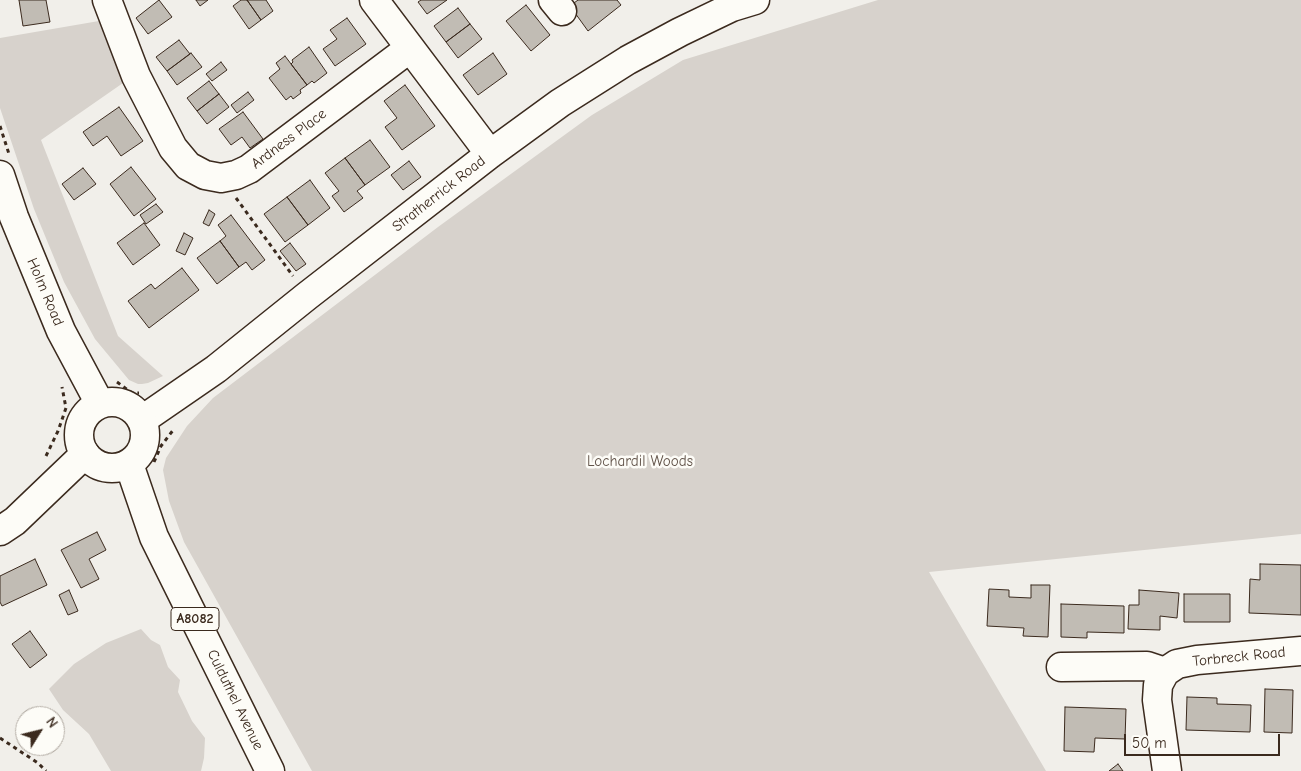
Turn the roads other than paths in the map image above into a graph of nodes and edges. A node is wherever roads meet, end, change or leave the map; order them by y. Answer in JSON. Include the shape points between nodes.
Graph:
{"nodes":[{"id":1,"x":107,"y":0,"type":"edge"},
{"id":2,"x":374,"y":0,"type":"edge"},
{"id":3,"x":755,"y":0,"type":"edge"},
{"id":4,"x":410,"y":48,"type":"junction"},
{"id":5,"x":490,"y":154,"type":"junction"},
{"id":6,"x":5,"y":165,"type":"edge"},
{"id":7,"x":100,"y":404,"type":"junction"},
{"id":8,"x":142,"y":420,"type":"junction"},
{"id":9,"x":85,"y":454,"type":"junction"},
{"id":10,"x":141,"y":465,"type":"junction"},
{"id":11,"x":0,"y":531,"type":"edge"},
{"id":12,"x":1301,"y":650,"type":"edge"},
{"id":13,"x":1061,"y":667,"type":"dead end"},
{"id":14,"x":1165,"y":672,"type":"junction"},
{"id":15,"x":270,"y":771,"type":"edge"},
{"id":16,"x":1167,"y":771,"type":"edge"}],
"edges":[{"from":1,"to":4,"type":"street","name":"Ardness Place","via":[[136,76],[173,148],[188,166],[205,175],[221,178],[249,169]]},
{"from":2,"to":4,"type":"street"},
{"from":3,"to":5,"type":"street","name":"Stratherrick Road","via":[[723,11],[628,60],[560,103]]},
{"from":4,"to":5,"type":"street"},
{"from":5,"to":8,"type":"street","name":"Stratherrick Road","via":[[216,368]]},
{"from":6,"to":7,"type":"street","name":"Holm Road","via":[[14,217],[61,330]]},
{"from":7,"to":8,"type":"street","via":[[124,404],[137,412]]},
{"from":7,"to":9,"type":"street","via":[[84,416],[80,425],[80,445]]},
{"from":8,"to":10,"type":"street","via":[[146,440],[137,458]]},
{"from":9,"to":10,"type":"street","via":[[100,466],[110,468]]},
{"from":9,"to":11,"type":"street","via":[[15,521]]},
{"from":10,"to":15,"type":"street","name":"Culduthel Avenue","number":"A8082","via":[[154,537]]},
{"from":12,"to":14,"type":"street","name":"Torbreck Road","via":[[1197,660],[1177,664]]},
{"from":13,"to":14,"type":"street","via":[[1147,666]]},
{"from":14,"to":16,"type":"street","via":[[1158,685],[1157,700]]}]}
